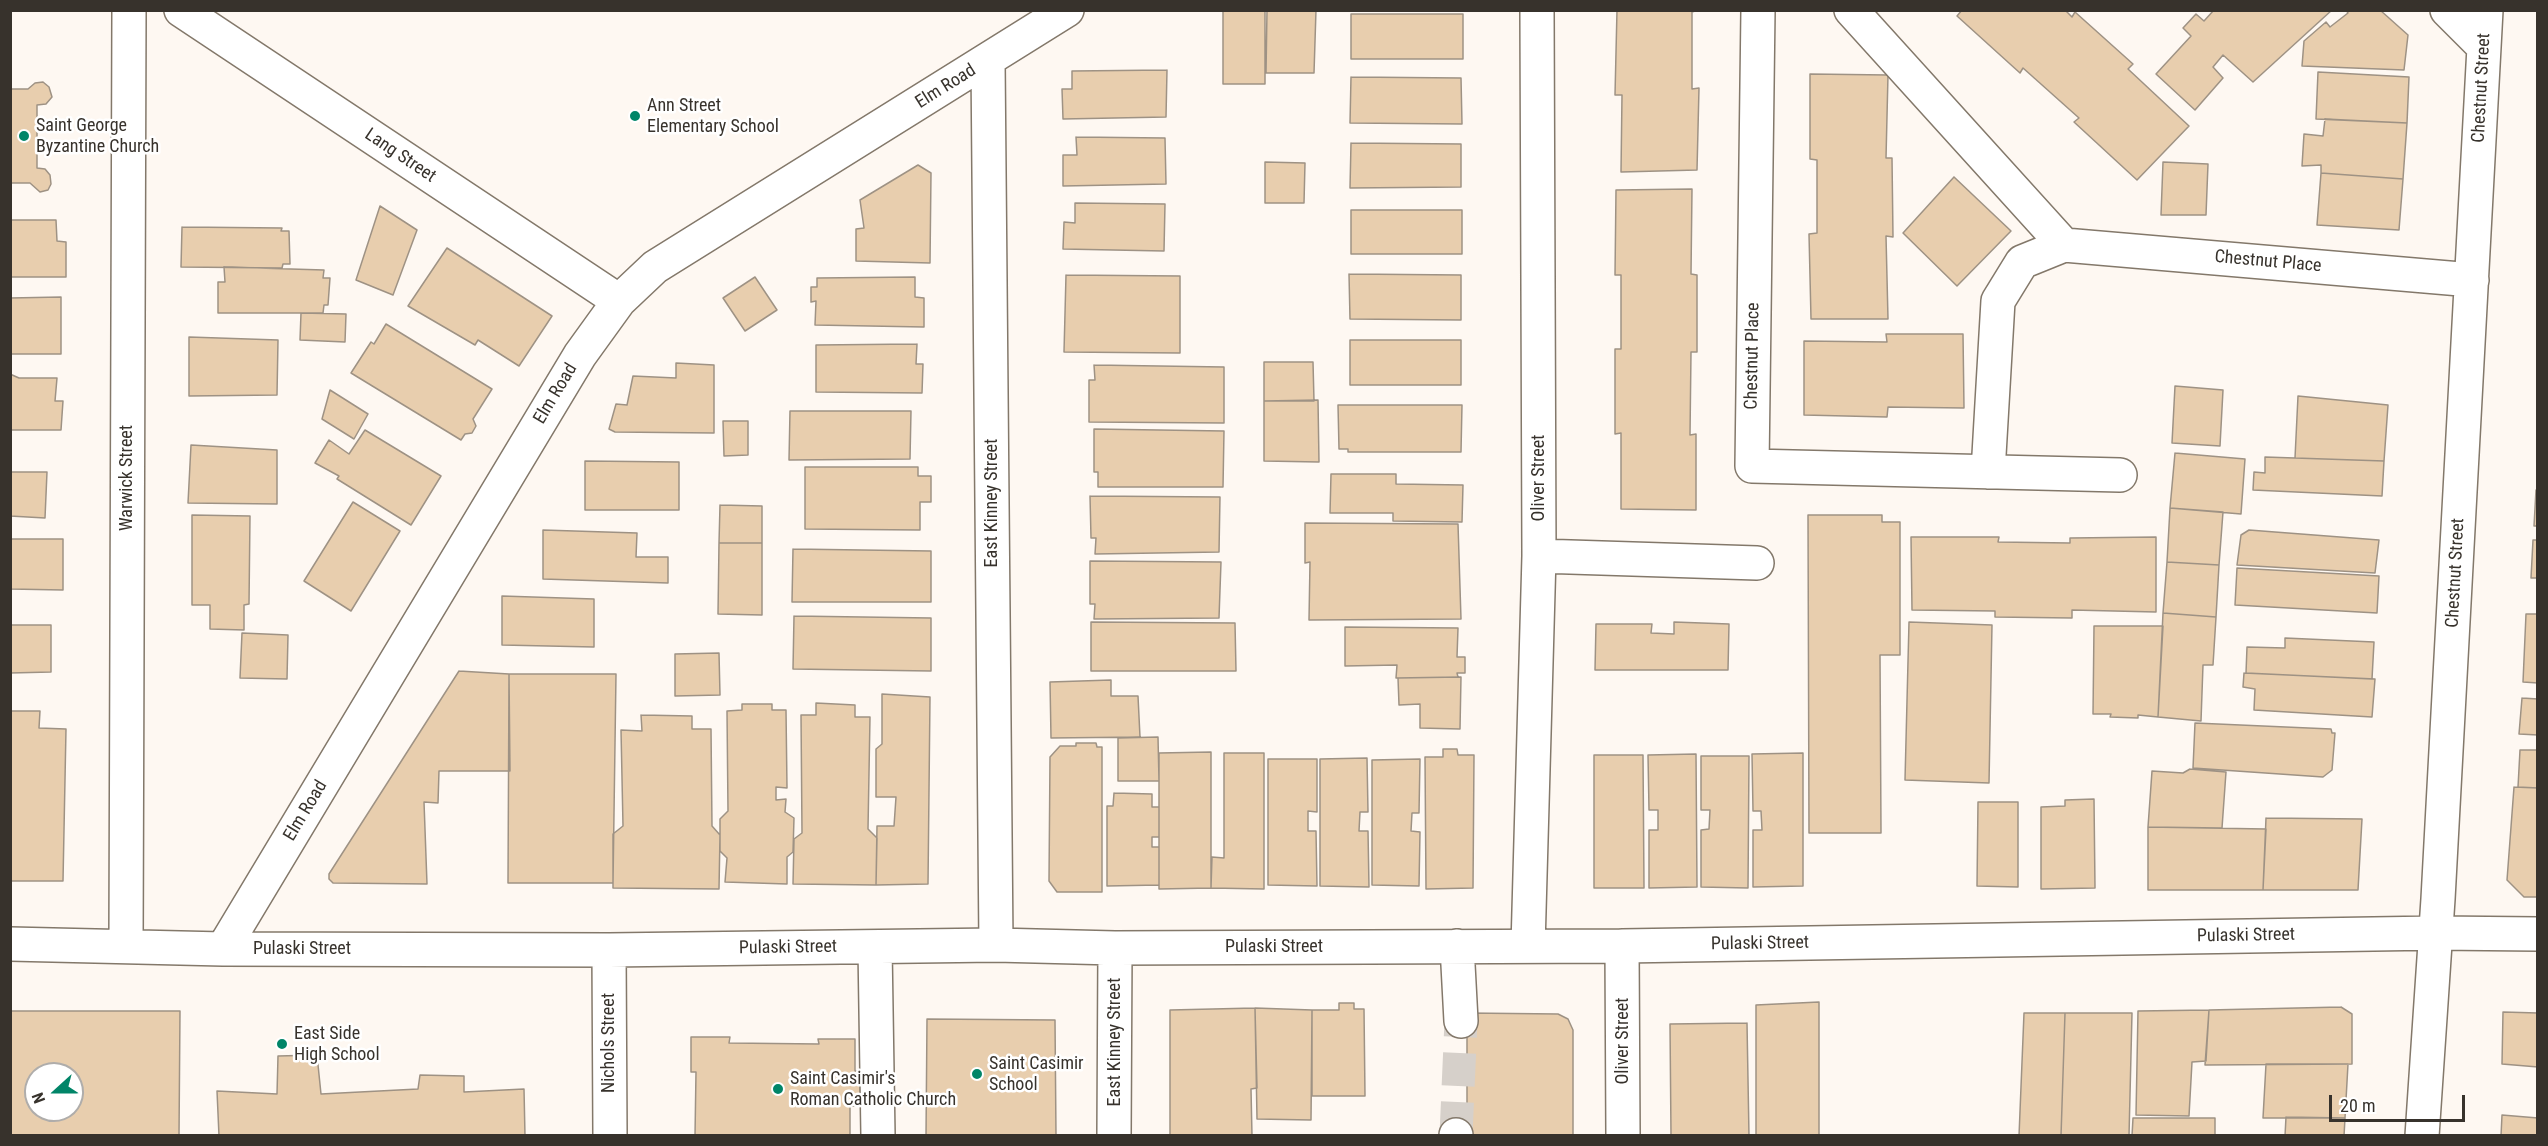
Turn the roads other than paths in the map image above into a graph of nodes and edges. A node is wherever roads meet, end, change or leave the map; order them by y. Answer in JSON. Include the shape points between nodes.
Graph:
{"nodes":[{"id":1,"x":129,"y":10,"type":"edge"},
{"id":2,"x":181,"y":10,"type":"edge"},
{"id":3,"x":1067,"y":10,"type":"edge"},
{"id":4,"x":1538,"y":10,"type":"edge"},
{"id":5,"x":1758,"y":10,"type":"edge"},
{"id":6,"x":1851,"y":10,"type":"edge"},
{"id":7,"x":2447,"y":10,"type":"edge"},
{"id":8,"x":2486,"y":10,"type":"edge"},
{"id":9,"x":2484,"y":47,"type":"junction"},
{"id":10,"x":988,"y":61,"type":"junction"},
{"id":11,"x":2064,"y":245,"type":"junction"},
{"id":12,"x":2472,"y":280,"type":"junction"},
{"id":13,"x":619,"y":301,"type":"junction"},
{"id":14,"x":1988,"y":472,"type":"junction"},
{"id":15,"x":2120,"y":476,"type":"dead end"},
{"id":16,"x":1539,"y":556,"type":"junction"},
{"id":17,"x":1757,"y":563,"type":"dead end"},
{"id":18,"x":2436,"y":933,"type":"junction"},
{"id":19,"x":2538,"y":934,"type":"edge"},
{"id":20,"x":10,"y":945,"type":"edge"},
{"id":21,"x":996,"y":945,"type":"junction"},
{"id":22,"x":126,"y":946,"type":"junction"},
{"id":23,"x":1457,"y":946,"type":"junction"},
{"id":24,"x":1528,"y":946,"type":"junction"},
{"id":25,"x":1622,"y":946,"type":"junction"},
{"id":26,"x":875,"y":947,"type":"junction"},
{"id":27,"x":1115,"y":948,"type":"junction"},
{"id":28,"x":223,"y":949,"type":"junction"},
{"id":29,"x":609,"y":950,"type":"junction"},
{"id":30,"x":1461,"y":1021,"type":"tunnel mouth"},
{"id":31,"x":610,"y":1136,"type":"edge"},
{"id":32,"x":878,"y":1136,"type":"edge"},
{"id":33,"x":1114,"y":1136,"type":"edge"},
{"id":34,"x":1623,"y":1136,"type":"edge"},
{"id":35,"x":2422,"y":1136,"type":"edge"}],
"edges":[{"from":1,"to":22,"type":"street","name":"Warwick Street"},
{"from":2,"to":13,"type":"street","name":"Lang Street"},
{"from":3,"to":10,"type":"street","name":"Elm Road"},
{"from":4,"to":16,"type":"street","name":"Oliver Street"},
{"from":5,"to":14,"type":"street","name":"Chestnut Place","via":[[1752,466]]},
{"from":6,"to":11,"type":"street"},
{"from":7,"to":9,"type":"street"},
{"from":8,"to":9,"type":"street","name":"Chestnut Street"},
{"from":9,"to":12,"type":"street","name":"Chestnut Street"},
{"from":10,"to":13,"type":"street","name":"Elm Road","via":[[655,267]]},
{"from":10,"to":21,"type":"street","name":"East Kinney Street"},
{"from":11,"to":12,"type":"street","name":"Chestnut Place"},
{"from":11,"to":14,"type":"street","name":"Chestnut Place","via":[[2022,262],[1998,301]]},
{"from":12,"to":18,"type":"street","name":"Chestnut Street"},
{"from":13,"to":28,"type":"street","name":"Elm Road","via":[[573,365]]},
{"from":14,"to":15,"type":"street","name":"Chestnut Place"},
{"from":16,"to":17,"type":"street"},
{"from":16,"to":24,"type":"street","name":"Oliver Street"},
{"from":18,"to":19,"type":"street","name":"Pulaski Street"},
{"from":18,"to":25,"type":"street","name":"Pulaski Street"},
{"from":18,"to":35,"type":"street","name":"Chestnut Street"},
{"from":20,"to":22,"type":"street","name":"Pulaski Street"},
{"from":21,"to":26,"type":"street","name":"Pulaski Street"},
{"from":21,"to":27,"type":"street","name":"Pulaski Street"},
{"from":22,"to":28,"type":"street","name":"Pulaski Street"},
{"from":23,"to":24,"type":"street","name":"Pulaski Street"},
{"from":23,"to":27,"type":"street","name":"Pulaski Street"},
{"from":23,"to":30,"type":"street"},
{"from":24,"to":25,"type":"street","name":"Pulaski Street"},
{"from":25,"to":34,"type":"street","name":"Oliver Street"},
{"from":26,"to":29,"type":"street","name":"Pulaski Street"},
{"from":26,"to":32,"type":"street"},
{"from":27,"to":33,"type":"street","name":"East Kinney Street"},
{"from":28,"to":29,"type":"street","name":"Pulaski Street"},
{"from":29,"to":31,"type":"street","name":"Nichols Street"}]}
